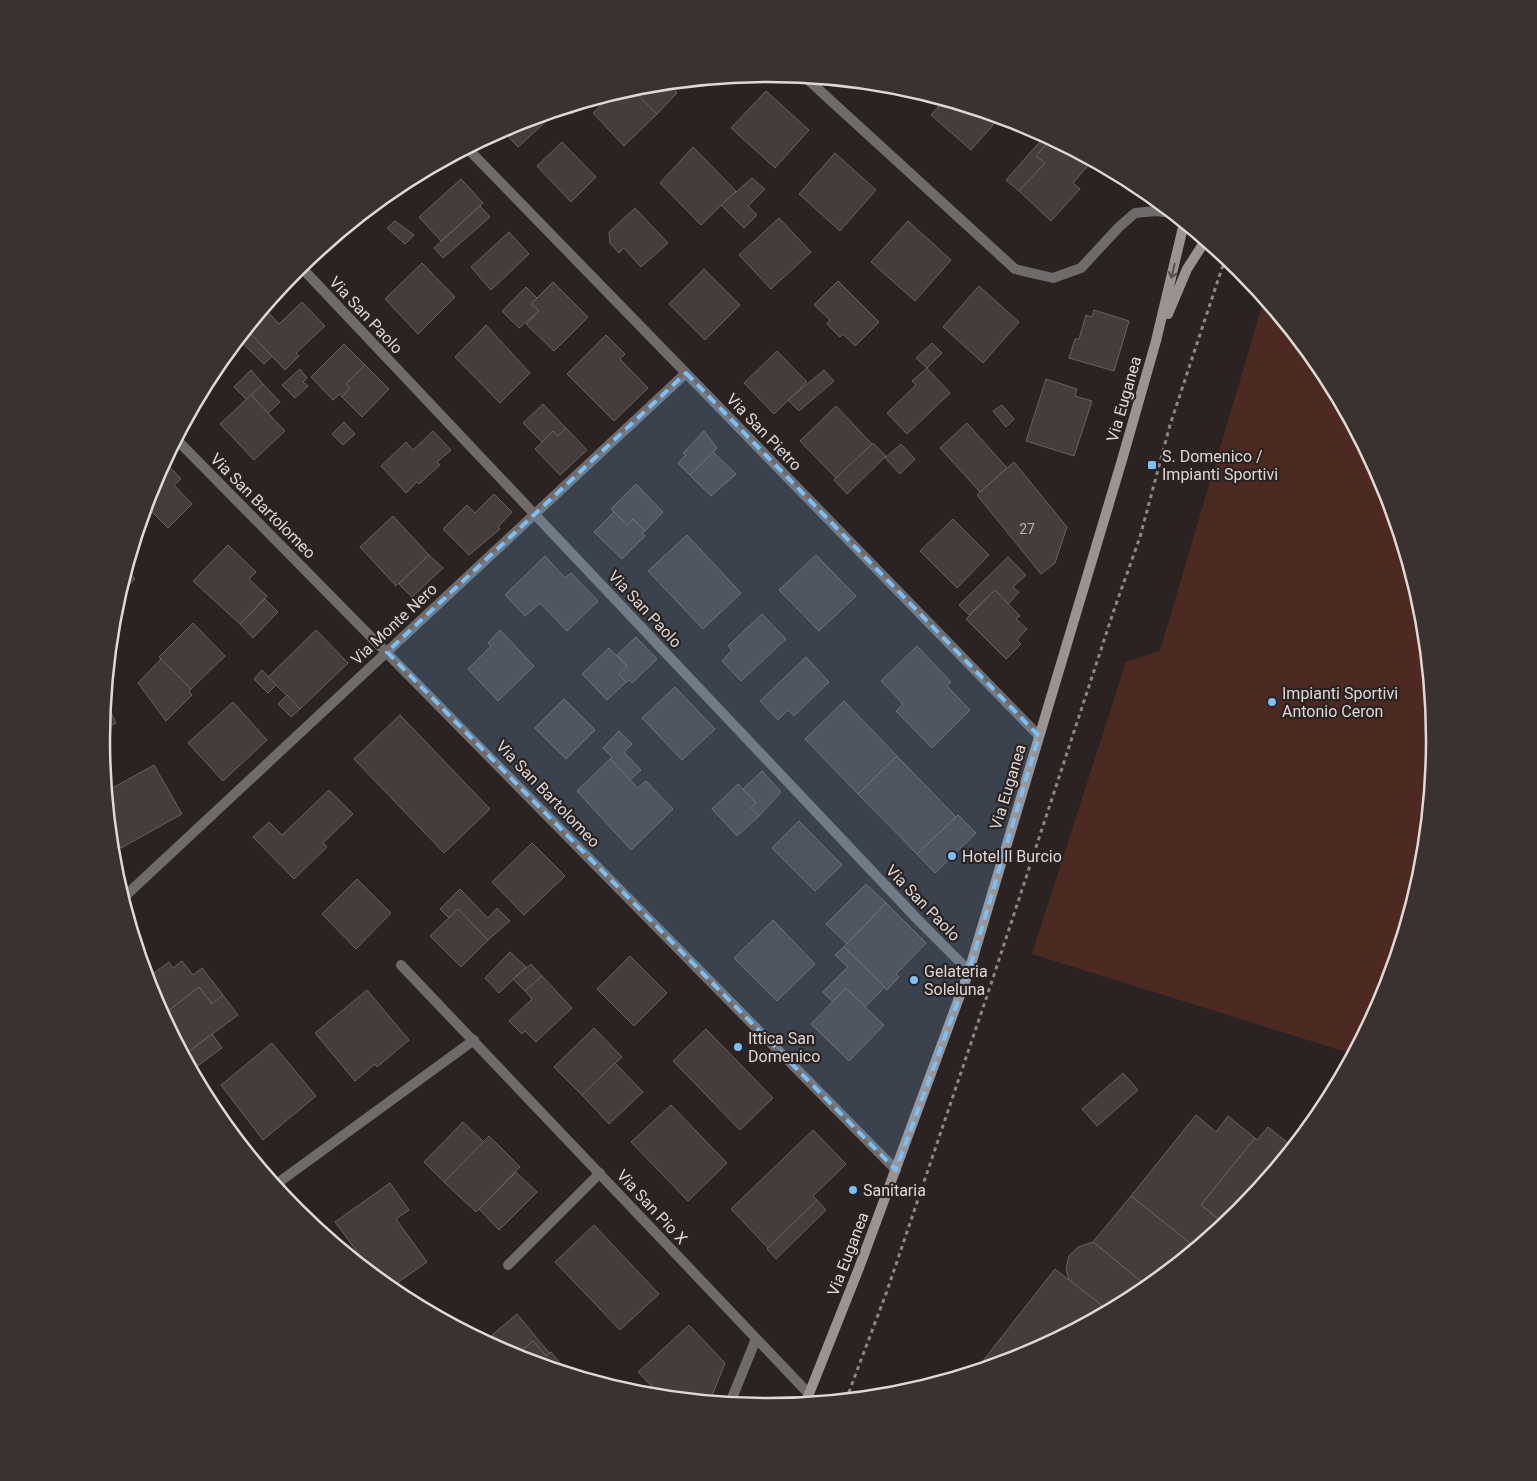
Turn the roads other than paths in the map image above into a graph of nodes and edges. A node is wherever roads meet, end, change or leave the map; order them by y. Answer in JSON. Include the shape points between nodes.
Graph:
{"nodes":[{"id":1,"x":813,"y":84,"type":"edge"},
{"id":2,"x":472,"y":153,"type":"edge"},
{"id":3,"x":1160,"y":211,"type":"edge"},
{"id":4,"x":1182,"y":229,"type":"edge"},
{"id":5,"x":1202,"y":246,"type":"edge"},
{"id":6,"x":306,"y":272,"type":"edge"},
{"id":7,"x":1156,"y":340,"type":"junction"},
{"id":8,"x":686,"y":373,"type":"junction"},
{"id":9,"x":181,"y":444,"type":"edge"},
{"id":10,"x":534,"y":514,"type":"junction"},
{"id":11,"x":387,"y":652,"type":"junction"},
{"id":12,"x":1040,"y":736,"type":"junction"},
{"id":13,"x":129,"y":893,"type":"edge"},
{"id":14,"x":401,"y":964,"type":"dead end"},
{"id":15,"x":969,"y":970,"type":"junction"},
{"id":16,"x":474,"y":1040,"type":"junction"},
{"id":17,"x":896,"y":1170,"type":"junction"},
{"id":18,"x":600,"y":1173,"type":"junction"},
{"id":19,"x":280,"y":1181,"type":"edge"},
{"id":20,"x":508,"y":1265,"type":"dead end"},
{"id":21,"x":756,"y":1339,"type":"junction"},
{"id":22,"x":733,"y":1397,"type":"edge"},
{"id":23,"x":805,"y":1397,"type":"edge"},
{"id":24,"x":808,"y":1397,"type":"edge"}],
"edges":[{"from":1,"to":3,"type":"street","via":[[1015,270],[1053,278],[1082,268],[1118,227],[1135,213]]},
{"from":2,"to":8,"type":"street","name":"Via San Pietro"},
{"from":4,"to":7,"type":"street","name":"Via Euganea","one_way":true},
{"from":5,"to":7,"type":"street","name":"Via Euganea","via":[[1187,269]]},
{"from":6,"to":10,"type":"street","name":"Via San Paolo"},
{"from":7,"to":12,"type":"street","name":"Via Euganea"},
{"from":8,"to":10,"type":"street","name":"Via Monte Nero"},
{"from":8,"to":12,"type":"street","name":"Via San Pietro"},
{"from":9,"to":11,"type":"street","name":"Via San Bartolomeo"},
{"from":10,"to":11,"type":"street","name":"Via Monte Nero"},
{"from":10,"to":15,"type":"street","name":"Via San Paolo"},
{"from":11,"to":13,"type":"street","name":"Via Monte Nero"},
{"from":11,"to":17,"type":"street","name":"Via San Bartolomeo"},
{"from":12,"to":15,"type":"street","name":"Via Euganea"},
{"from":14,"to":16,"type":"street","name":"Via San Pio X"},
{"from":15,"to":17,"type":"street","name":"Via Euganea"},
{"from":16,"to":18,"type":"street","name":"Via San Pio X"},
{"from":16,"to":19,"type":"street"},
{"from":17,"to":24,"type":"street","name":"Via Euganea"},
{"from":18,"to":20,"type":"street"},
{"from":18,"to":21,"type":"street","name":"Via San Pio X"},
{"from":21,"to":22,"type":"street"},
{"from":21,"to":23,"type":"street","name":"Via San Pio X"}]}
